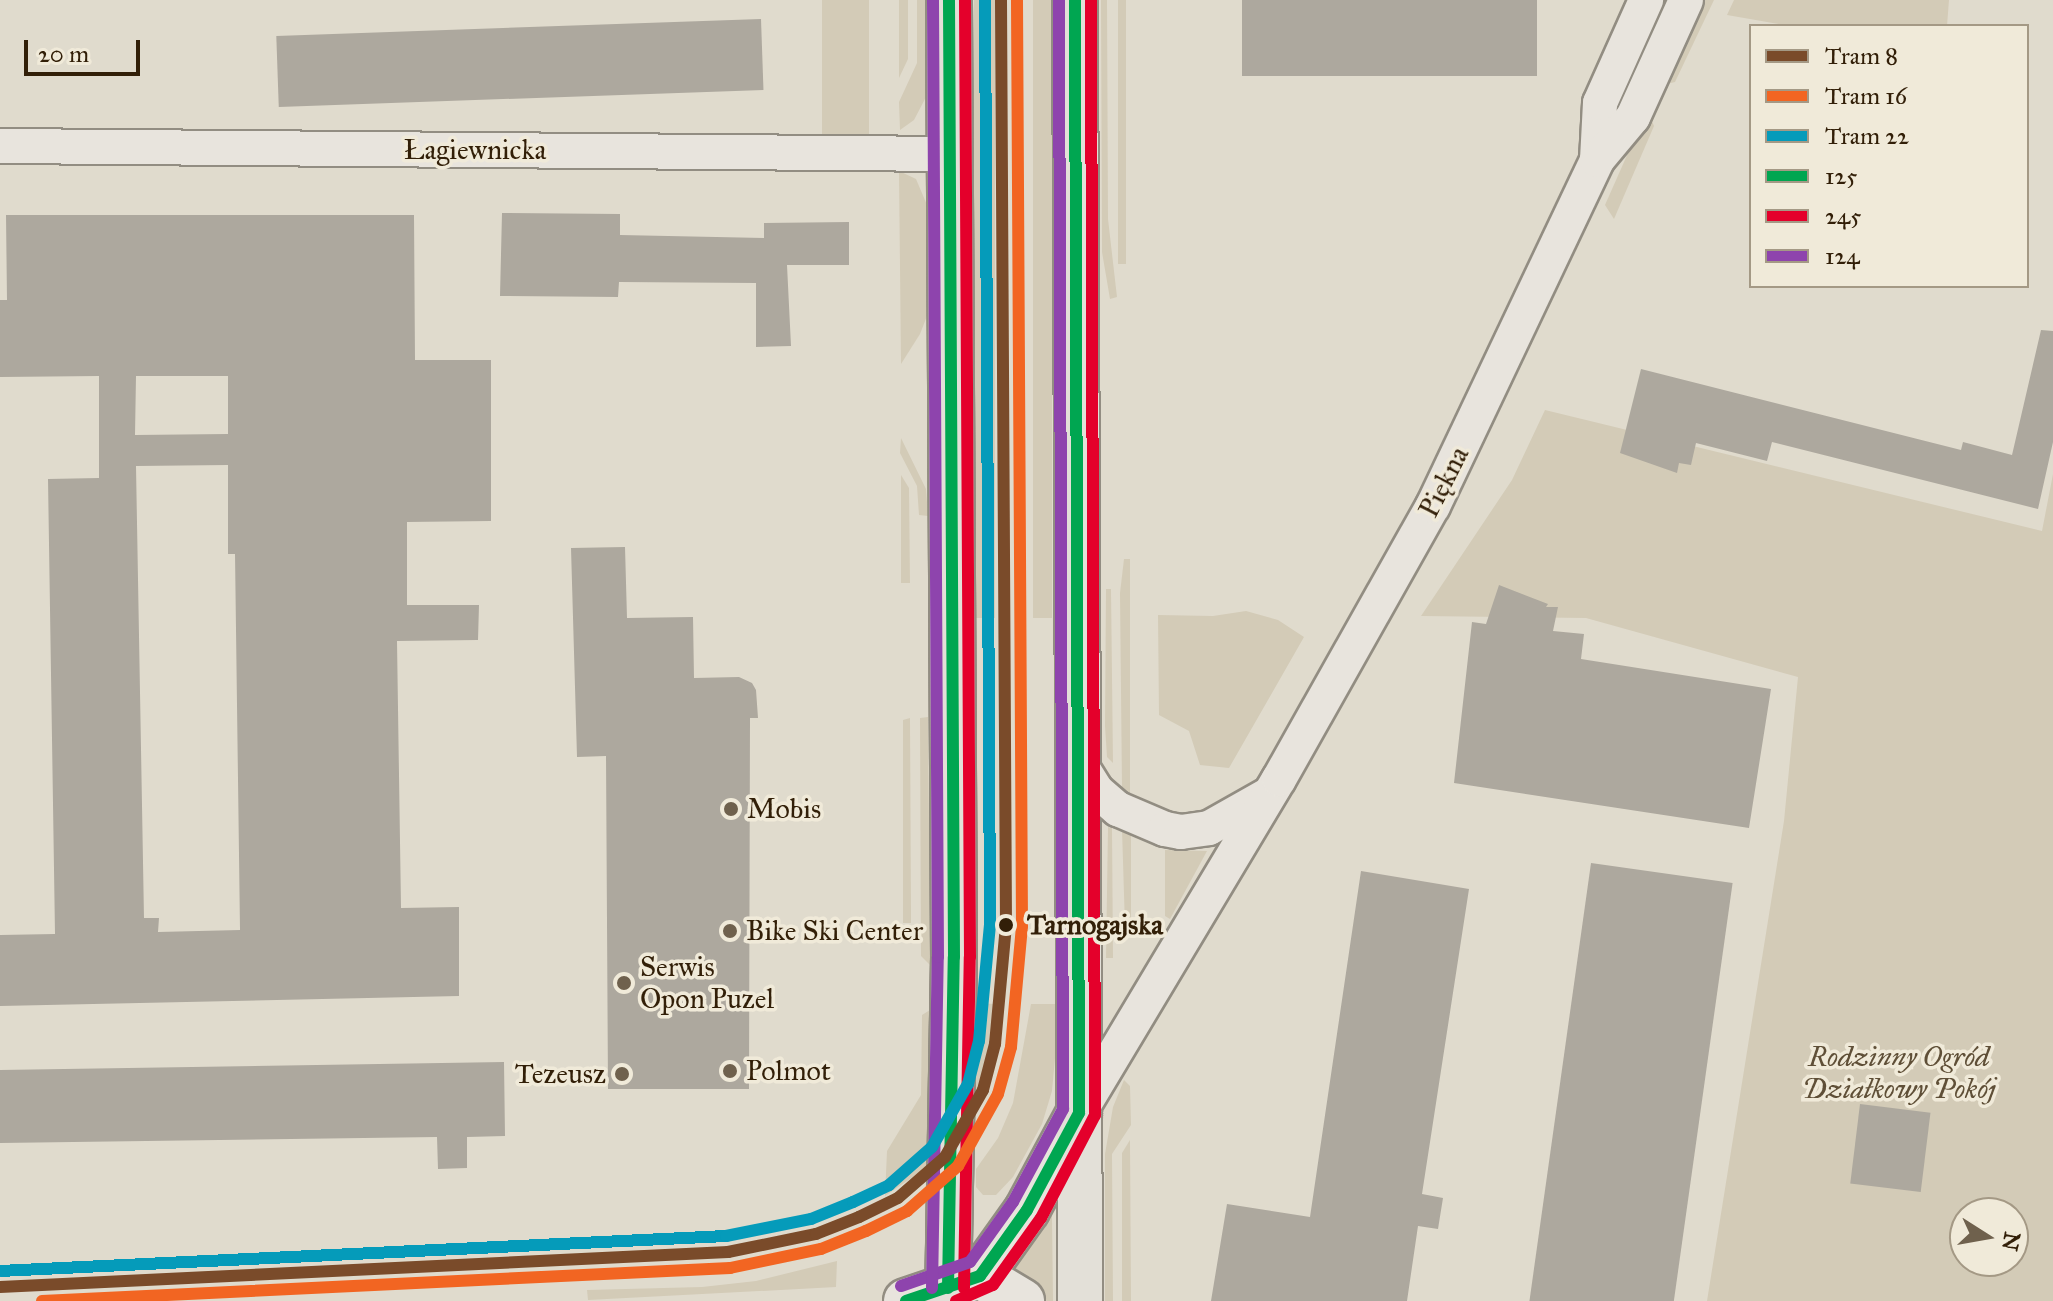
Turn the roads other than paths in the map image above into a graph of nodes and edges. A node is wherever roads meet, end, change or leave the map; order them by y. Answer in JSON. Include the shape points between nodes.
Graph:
{"nodes":[{"id":1,"x":949,"y":0,"type":"edge"},
{"id":2,"x":1075,"y":0,"type":"edge"},
{"id":3,"x":1646,"y":0,"type":"edge"},
{"id":4,"x":1686,"y":0,"type":"edge"},
{"id":5,"x":0,"y":146,"type":"edge"},
{"id":6,"x":950,"y":154,"type":"junction"},
{"id":7,"x":1597,"y":160,"type":"junction"},
{"id":8,"x":1078,"y":761,"type":"junction"},
{"id":9,"x":1269,"y":794,"type":"junction"},
{"id":10,"x":1079,"y":1113,"type":"junction"},
{"id":11,"x":959,"y":1288,"type":"edge"},
{"id":12,"x":906,"y":1301,"type":"edge"},
{"id":13,"x":1022,"y":1301,"type":"edge"},
{"id":14,"x":1080,"y":1301,"type":"edge"}],
"edges":[{"from":1,"to":6,"type":"main road"},
{"from":2,"to":8,"type":"main road"},
{"from":3,"to":7,"type":"street","name":"Piękna","via":[[1600,103]]},
{"from":4,"to":7,"type":"street","name":"Piękna","via":[[1633,117]]},
{"from":5,"to":6,"type":"street","name":"Łagiewnicka"},
{"from":6,"to":11,"type":"main road"},
{"from":7,"to":9,"type":"street","name":"Piękna","via":[[1433,506]]},
{"from":8,"to":9,"type":"street","via":[[1097,791],[1122,812],[1181,832],[1209,828]]},
{"from":8,"to":10,"type":"main road"},
{"from":9,"to":10,"type":"street","name":"Piękna"},
{"from":10,"to":11,"type":"street","via":[[1027,1210]]},
{"from":10,"to":14,"type":"main road"},
{"from":11,"to":12,"type":"street"},
{"from":11,"to":13,"type":"street"}]}
